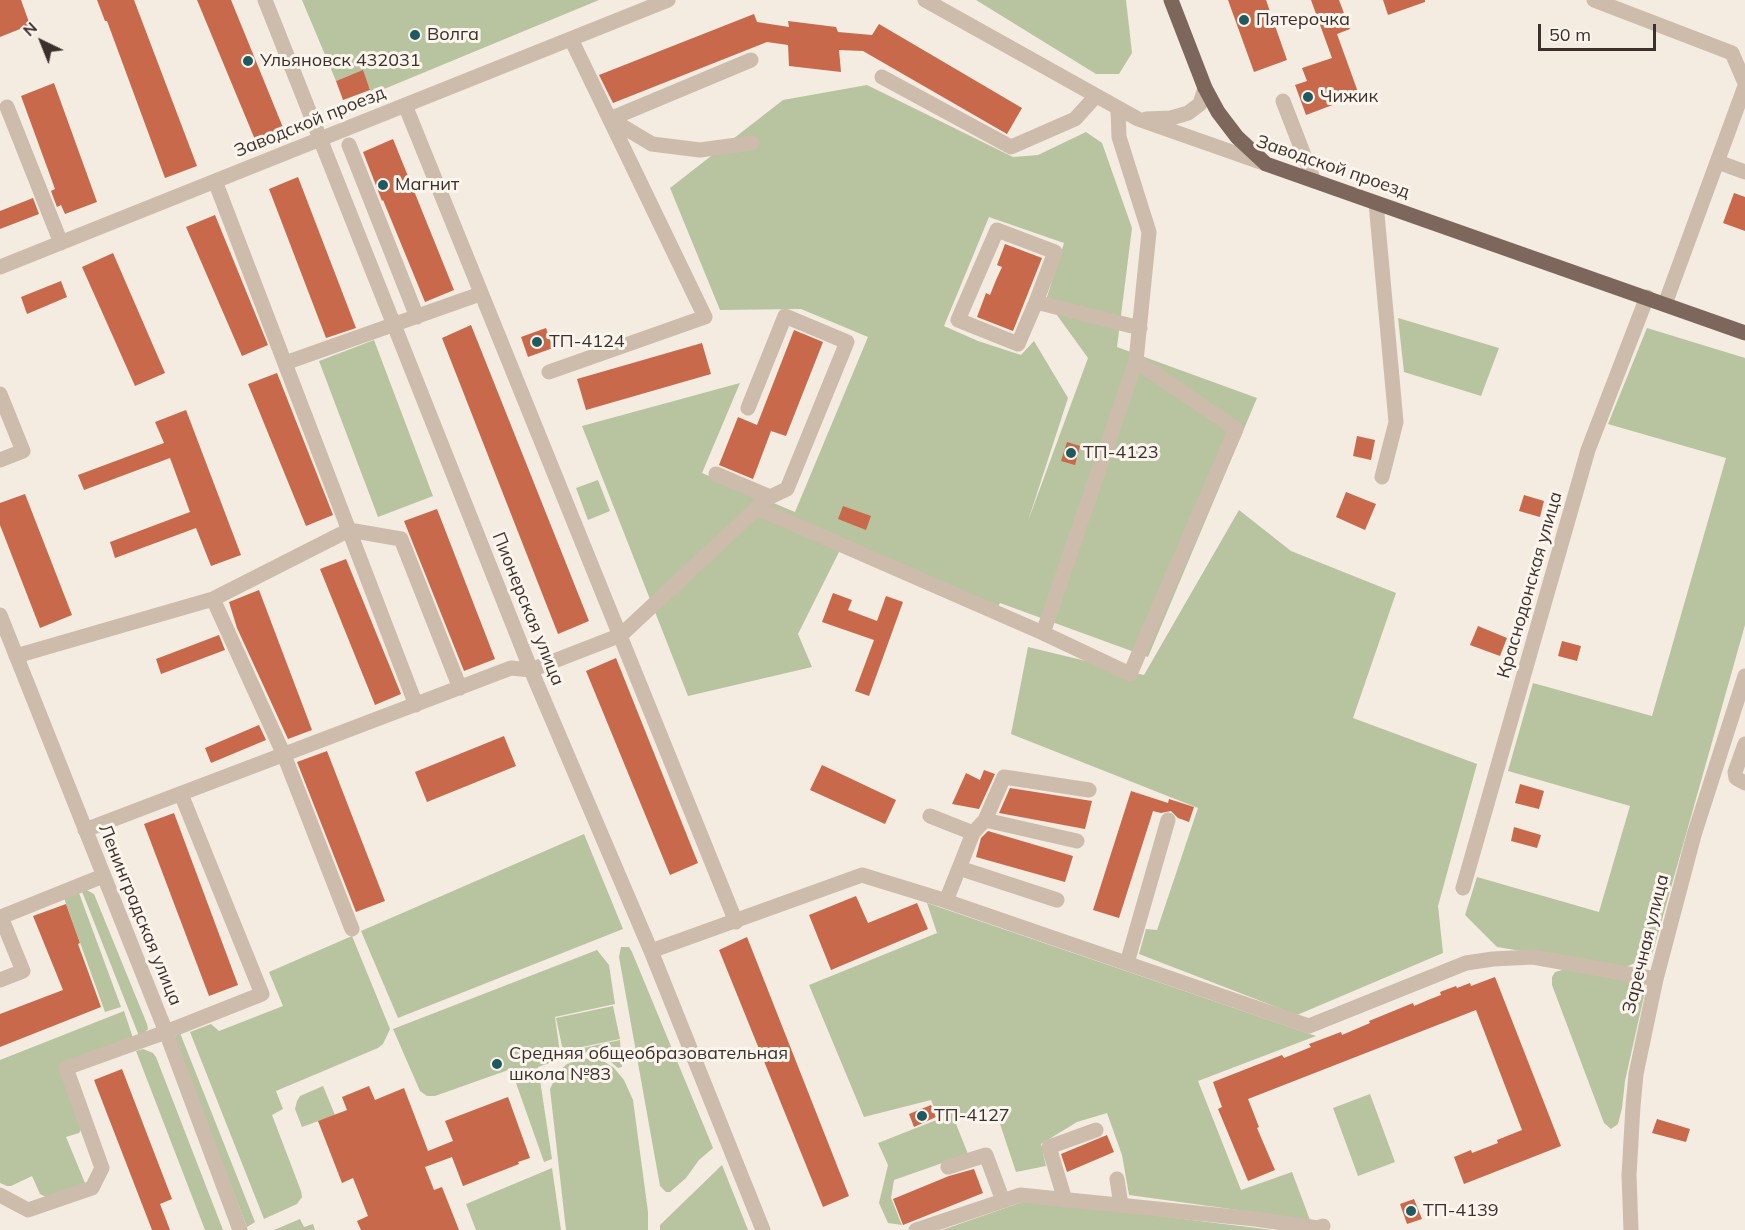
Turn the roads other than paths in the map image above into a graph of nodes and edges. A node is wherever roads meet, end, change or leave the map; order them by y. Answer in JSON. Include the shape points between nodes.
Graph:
{"nodes":[{"id":1,"x":265,"y":0,"type":"edge"},
{"id":2,"x":668,"y":0,"type":"edge"},
{"id":3,"x":925,"y":0,"type":"edge"},
{"id":4,"x":1171,"y":0,"type":"edge"},
{"id":5,"x":1594,"y":0,"type":"edge"},
{"id":6,"x":571,"y":39,"type":"junction"},
{"id":7,"x":751,"y":60,"type":"dead end"},
{"id":8,"x":882,"y":77,"type":"dead end"},
{"id":9,"x":1745,"y":84,"type":"edge"},
{"id":10,"x":1205,"y":88,"type":"junction"},
{"id":11,"x":1095,"y":97,"type":"junction"},
{"id":12,"x":1283,"y":101,"type":"dead end"},
{"id":13,"x":405,"y":105,"type":"junction"},
{"id":14,"x":7,"y":107,"type":"dead end"},
{"id":15,"x":1118,"y":109,"type":"junction"},
{"id":16,"x":610,"y":119,"type":"junction"},
{"id":17,"x":1138,"y":119,"type":"junction"},
{"id":18,"x":320,"y":139,"type":"junction"},
{"id":19,"x":752,"y":143,"type":"dead end"},
{"id":20,"x":350,"y":145,"type":"dead end"},
{"id":21,"x":1718,"y":162,"type":"junction"},
{"id":22,"x":1266,"y":164,"type":"junction"},
{"id":23,"x":1745,"y":172,"type":"edge"},
{"id":24,"x":215,"y":181,"type":"junction"},
{"id":25,"x":1314,"y":182,"type":"junction"},
{"id":26,"x":1376,"y":203,"type":"junction"},
{"id":27,"x":61,"y":243,"type":"junction"},
{"id":28,"x":0,"y":267,"type":"edge"},
{"id":29,"x":480,"y":294,"type":"junction"},
{"id":30,"x":1647,"y":297,"type":"junction"},
{"id":31,"x":1036,"y":302,"type":"junction"},
{"id":32,"x":1665,"y":304,"type":"junction"},
{"id":33,"x":417,"y":317,"type":"junction"},
{"id":34,"x":393,"y":324,"type":"junction"},
{"id":35,"x":1140,"y":328,"type":"junction"},
{"id":36,"x":1745,"y":333,"type":"edge"},
{"id":37,"x":1136,"y":362,"type":"junction"},
{"id":38,"x":285,"y":363,"type":"junction"},
{"id":39,"x":549,"y":372,"type":"dead end"},
{"id":40,"x":0,"y":394,"type":"edge"},
{"id":41,"x":748,"y":408,"type":"dead end"},
{"id":42,"x":0,"y":460,"type":"edge"},
{"id":43,"x":716,"y":474,"type":"dead end"},
{"id":44,"x":1382,"y":477,"type":"dead end"},
{"id":45,"x":770,"y":497,"type":"junction"},
{"id":46,"x":757,"y":508,"type":"junction"},
{"id":47,"x":349,"y":530,"type":"junction"},
{"id":48,"x":213,"y":599,"type":"junction"},
{"id":49,"x":0,"y":615,"type":"edge"},
{"id":50,"x":1043,"y":633,"type":"junction"},
{"id":51,"x":621,"y":635,"type":"junction"},
{"id":52,"x":16,"y":656,"type":"junction"},
{"id":53,"x":531,"y":670,"type":"junction"},
{"id":54,"x":1745,"y":676,"type":"edge"},
{"id":55,"x":460,"y":688,"type":"junction"},
{"id":56,"x":416,"y":705,"type":"junction"},
{"id":57,"x":1740,"y":712,"type":"edge"},
{"id":58,"x":1745,"y":744,"type":"edge"},
{"id":59,"x":284,"y":755,"type":"junction"},
{"id":60,"x":1745,"y":783,"type":"edge"},
{"id":61,"x":1089,"y":790,"type":"dead end"},
{"id":62,"x":181,"y":794,"type":"junction"},
{"id":63,"x":930,"y":816,"type":"dead end"},
{"id":64,"x":985,"y":820,"type":"junction"},
{"id":65,"x":1168,"y":820,"type":"dead end"},
{"id":66,"x":85,"y":830,"type":"junction"},
{"id":67,"x":973,"y":833,"type":"junction"},
{"id":68,"x":1077,"y":841,"type":"dead end"},
{"id":69,"x":959,"y":868,"type":"junction"},
{"id":70,"x":103,"y":876,"type":"junction"},
{"id":71,"x":1463,"y":888,"type":"dead end"},
{"id":72,"x":1057,"y":900,"type":"dead end"},
{"id":73,"x":946,"y":901,"type":"junction"},
{"id":74,"x":736,"y":922,"type":"junction"},
{"id":75,"x":2,"y":927,"type":"edge"},
{"id":76,"x":352,"y":929,"type":"dead end"},
{"id":77,"x":651,"y":951,"type":"junction"},
{"id":78,"x":1127,"y":963,"type":"junction"},
{"id":79,"x":0,"y":980,"type":"edge"},
{"id":80,"x":1656,"y":980,"type":"junction"},
{"id":81,"x":166,"y":1032,"type":"junction"},
{"id":82,"x":1096,"y":1130,"type":"dead end"},
{"id":83,"x":948,"y":1167,"type":"dead end"},
{"id":84,"x":1117,"y":1179,"type":"dead end"},
{"id":85,"x":0,"y":1195,"type":"edge"},
{"id":86,"x":1065,"y":1200,"type":"junction"},
{"id":87,"x":1003,"y":1201,"type":"junction"},
{"id":88,"x":1121,"y":1205,"type":"junction"},
{"id":89,"x":1323,"y":1226,"type":"dead end"},
{"id":90,"x":240,"y":1230,"type":"edge"},
{"id":91,"x":763,"y":1230,"type":"edge"},
{"id":92,"x":916,"y":1230,"type":"edge"},
{"id":93,"x":1631,"y":1230,"type":"edge"}],
"edges":[{"from":1,"to":18,"type":"street","name":"Пионерская улица"},
{"from":2,"to":6,"type":"street","name":"Заводской проезд"},
{"from":3,"to":11,"type":"street","name":"Заводской проезд"},
{"from":4,"to":10,"type":"main road"},
{"from":5,"to":9,"type":"street","via":[[1732,53]]},
{"from":6,"to":13,"type":"street","name":"Заводской проезд"},
{"from":6,"to":16,"type":"street"},
{"from":7,"to":16,"type":"street"},
{"from":8,"to":11,"type":"street","via":[[1011,147],[1075,119]]},
{"from":9,"to":21,"type":"street"},
{"from":10,"to":17,"type":"street","via":[[1200,104],[1188,113]]},
{"from":10,"to":22,"type":"main road","via":[[1228,126]]},
{"from":11,"to":15,"type":"street","name":"Заводской проезд"},
{"from":12,"to":25,"type":"street"},
{"from":13,"to":18,"type":"street","name":"Заводской проезд"},
{"from":13,"to":29,"type":"street"},
{"from":14,"to":27,"type":"street"},
{"from":15,"to":17,"type":"street","name":"Заводской проезд"},
{"from":15,"to":35,"type":"street","via":[[1119,137],[1153,233]]},
{"from":16,"to":19,"type":"street","via":[[652,144],[700,150]]},
{"from":16,"to":39,"type":"street","via":[[705,317]]},
{"from":17,"to":22,"type":"street","name":"Заводской проезд"},
{"from":18,"to":24,"type":"street","name":"Заводской проезд"},
{"from":18,"to":34,"type":"street","name":"Пионерская улица"},
{"from":20,"to":33,"type":"street"},
{"from":21,"to":23,"type":"street"},
{"from":21,"to":32,"type":"street"},
{"from":22,"to":25,"type":"main road","name":"Заводской проезд"},
{"from":24,"to":27,"type":"street","name":"Заводской проезд"},
{"from":24,"to":38,"type":"street"},
{"from":25,"to":26,"type":"main road","name":"Заводской проезд"},
{"from":26,"to":30,"type":"main road","name":"Заводской проезд"},
{"from":26,"to":44,"type":"street","via":[[1396,422]]},
{"from":27,"to":28,"type":"street","name":"Заводской проезд"},
{"from":29,"to":33,"type":"street"},
{"from":29,"to":51,"type":"street"},
{"from":30,"to":32,"type":"main road","name":"Заводской проезд"},
{"from":30,"to":71,"type":"street","name":"Краснодонская улица","via":[[1588,450]]},
{"from":31,"to":31,"type":"street","via":[[1018,344],[958,320],[997,230],[1056,252]]},
{"from":31,"to":35,"type":"street"},
{"from":32,"to":36,"type":"main road","name":"Заводской проезд"},
{"from":33,"to":34,"type":"street"},
{"from":34,"to":38,"type":"street"},
{"from":34,"to":53,"type":"street","name":"Пионерская улица"},
{"from":35,"to":37,"type":"street"},
{"from":37,"to":50,"type":"street"},
{"from":37,"to":50,"type":"street","via":[[1236,429],[1130,674]]},
{"from":38,"to":47,"type":"street"},
{"from":40,"to":42,"type":"street","via":[[23,452]]},
{"from":41,"to":45,"type":"street","via":[[785,316],[847,342],[786,489]]},
{"from":43,"to":45,"type":"street"},
{"from":45,"to":46,"type":"street"},
{"from":46,"to":50,"type":"street"},
{"from":46,"to":51,"type":"street"},
{"from":47,"to":48,"type":"street"},
{"from":47,"to":55,"type":"street","via":[[401,539]]},
{"from":47,"to":56,"type":"street"},
{"from":48,"to":52,"type":"street"},
{"from":48,"to":59,"type":"street"},
{"from":49,"to":52,"type":"street","name":"Ленинградская улица"},
{"from":51,"to":53,"type":"street"},
{"from":51,"to":74,"type":"street"},
{"from":52,"to":66,"type":"street","name":"Ленинградская улица"},
{"from":53,"to":55,"type":"street","via":[[511,669]]},
{"from":53,"to":77,"type":"street","name":"Пионерская улица"},
{"from":54,"to":57,"type":"street","name":"Заречная улица"},
{"from":55,"to":56,"type":"street"},
{"from":56,"to":59,"type":"street"},
{"from":57,"to":80,"type":"street","name":"Заречная улица","via":[[1694,835]]},
{"from":58,"to":60,"type":"street","via":[[1735,772],[1736,778]]},
{"from":59,"to":62,"type":"street"},
{"from":59,"to":76,"type":"street"},
{"from":61,"to":64,"type":"street","via":[[1004,777]]},
{"from":62,"to":66,"type":"street"},
{"from":62,"to":81,"type":"street","via":[[262,994]]},
{"from":63,"to":67,"type":"street"},
{"from":64,"to":67,"type":"street"},
{"from":64,"to":68,"type":"street"},
{"from":65,"to":78,"type":"street"},
{"from":66,"to":70,"type":"street","name":"Ленинградская улица"},
{"from":67,"to":69,"type":"street"},
{"from":69,"to":72,"type":"street"},
{"from":69,"to":73,"type":"street"},
{"from":70,"to":75,"type":"street","via":[[1,917]]},
{"from":70,"to":81,"type":"street","name":"Ленинградская улица"},
{"from":73,"to":74,"type":"street","via":[[862,875]]},
{"from":73,"to":78,"type":"street"},
{"from":74,"to":77,"type":"street"},
{"from":75,"to":79,"type":"street","via":[[23,971]]},
{"from":77,"to":91,"type":"street","name":"Пионерская улица"},
{"from":78,"to":80,"type":"street","via":[[1309,1026],[1466,963],[1493,959],[1533,957]]},
{"from":80,"to":93,"type":"street","name":"Заречная улица","via":[[1636,1074],[1629,1175]]},
{"from":81,"to":85,"type":"street","via":[[66,1068],[102,1168],[92,1188],[28,1210]]},
{"from":81,"to":90,"type":"street","name":"Ленинградская улица"},
{"from":82,"to":86,"type":"street","via":[[1049,1147]]},
{"from":83,"to":87,"type":"street","via":[[986,1155]]},
{"from":84,"to":88,"type":"street"},
{"from":86,"to":87,"type":"street","via":[[1020,1195]]},
{"from":86,"to":88,"type":"street"},
{"from":87,"to":92,"type":"street"},
{"from":88,"to":89,"type":"street"}]}
